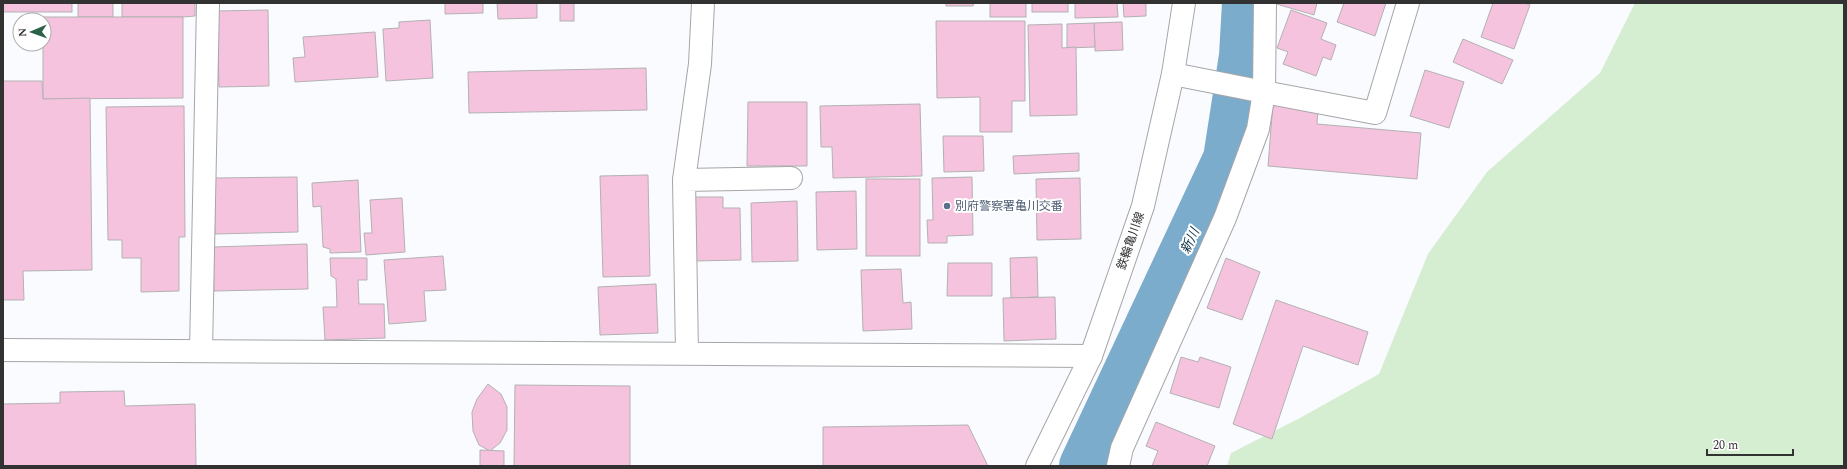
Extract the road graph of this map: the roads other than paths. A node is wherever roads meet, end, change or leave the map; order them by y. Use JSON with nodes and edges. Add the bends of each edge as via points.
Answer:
{"nodes":[{"id":1,"x":208,"y":3,"type":"edge"},
{"id":2,"x":703,"y":3,"type":"edge"},
{"id":3,"x":1184,"y":3,"type":"edge"},
{"id":4,"x":1265,"y":3,"type":"edge"},
{"id":5,"x":1408,"y":3,"type":"edge"},
{"id":6,"x":1174,"y":74,"type":"junction"},
{"id":7,"x":1264,"y":92,"type":"junction"},
{"id":8,"x":791,"y":178,"type":"dead end"},
{"id":9,"x":684,"y":180,"type":"junction"},
{"id":10,"x":3,"y":350,"type":"edge"},
{"id":11,"x":201,"y":351,"type":"junction"},
{"id":12,"x":687,"y":353,"type":"junction"},
{"id":13,"x":1091,"y":356,"type":"junction"},
{"id":14,"x":1037,"y":466,"type":"edge"},
{"id":15,"x":1118,"y":466,"type":"edge"}],
"edges":[{"from":1,"to":11,"type":"street"},
{"from":2,"to":9,"type":"street","via":[[700,64]]},
{"from":3,"to":6,"type":"street","name":"鉄輪亀川線"},
{"from":4,"to":7,"type":"street"},
{"from":5,"to":7,"type":"street","via":[[1375,113]]},
{"from":6,"to":7,"type":"street"},
{"from":6,"to":13,"type":"street","name":"鉄輪亀川線","via":[[1143,206]]},
{"from":7,"to":15,"type":"street","via":[[1258,129],[1225,218],[1128,434]]},
{"from":8,"to":9,"type":"street"},
{"from":9,"to":12,"type":"street"},
{"from":10,"to":11,"type":"street"},
{"from":11,"to":12,"type":"street"},
{"from":12,"to":13,"type":"street"},
{"from":13,"to":14,"type":"street","name":"鉄輪亀川線"}]}
